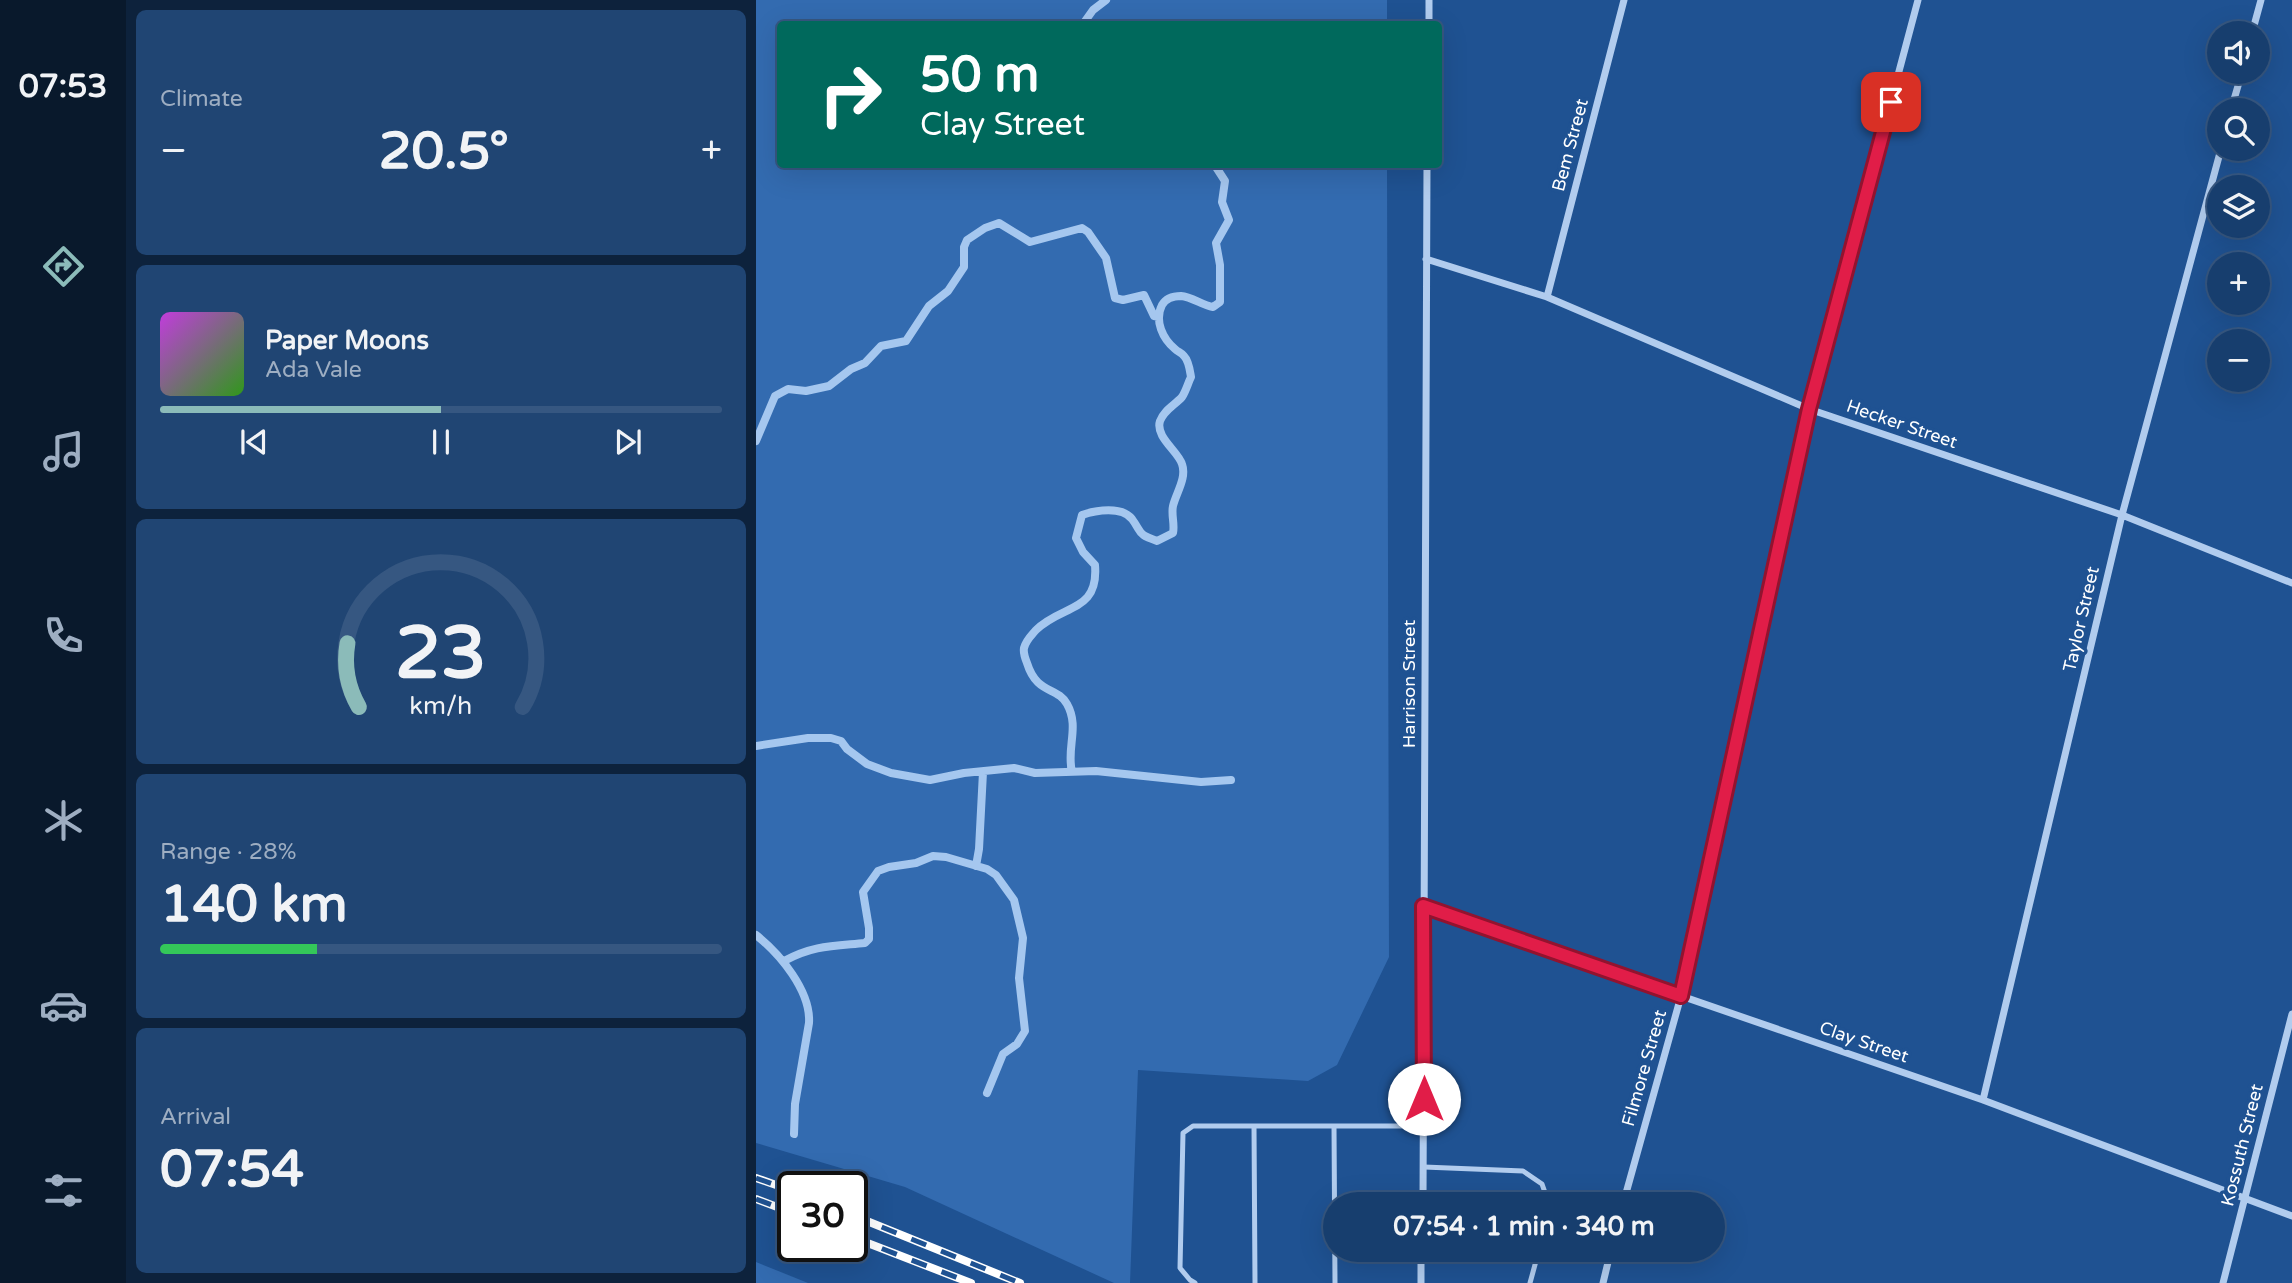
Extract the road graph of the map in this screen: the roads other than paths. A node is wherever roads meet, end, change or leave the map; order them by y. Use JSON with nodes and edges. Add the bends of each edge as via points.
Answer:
{"nodes":[{"id":1,"x":1429,"y":0,"type":"edge"},
{"id":2,"x":1624,"y":0,"type":"edge"},
{"id":3,"x":1918,"y":0,"type":"edge"},
{"id":4,"x":2261,"y":0,"type":"edge"},
{"id":5,"x":1429,"y":21,"type":"edge"},
{"id":6,"x":2255,"y":21,"type":"edge"},
{"id":7,"x":2218,"y":161,"type":"edge"},
{"id":8,"x":1427,"y":168,"type":"edge"},
{"id":9,"x":1426,"y":259,"type":"junction"},
{"id":10,"x":1547,"y":297,"type":"junction"},
{"id":11,"x":1809,"y":409,"type":"junction"},
{"id":12,"x":2122,"y":515,"type":"junction"},
{"id":13,"x":2292,"y":583,"type":"edge"},
{"id":14,"x":1423,"y":906,"type":"junction"},
{"id":15,"x":1681,"y":996,"type":"junction"},
{"id":16,"x":2292,"y":1014,"type":"edge"},
{"id":17,"x":1983,"y":1100,"type":"junction"},
{"id":18,"x":1254,"y":1126,"type":"junction"},
{"id":19,"x":1335,"y":1126,"type":"junction"},
{"id":20,"x":1424,"y":1126,"type":"junction"},
{"id":21,"x":1424,"y":1167,"type":"junction"},
{"id":22,"x":1423,"y":1192,"type":"edge"},
{"id":23,"x":1545,"y":1192,"type":"edge"},
{"id":24,"x":1626,"y":1192,"type":"edge"},
{"id":25,"x":2245,"y":1198,"type":"junction"},
{"id":26,"x":2292,"y":1216,"type":"edge"},
{"id":27,"x":1422,"y":1262,"type":"edge"},
{"id":28,"x":1536,"y":1262,"type":"edge"},
{"id":29,"x":1608,"y":1262,"type":"edge"},
{"id":30,"x":1195,"y":1283,"type":"edge"},
{"id":31,"x":1255,"y":1283,"type":"edge"},
{"id":32,"x":1335,"y":1283,"type":"edge"},
{"id":33,"x":1421,"y":1283,"type":"edge"},
{"id":34,"x":1530,"y":1283,"type":"edge"},
{"id":35,"x":1603,"y":1283,"type":"edge"},
{"id":36,"x":2223,"y":1283,"type":"edge"}],
"edges":[{"from":1,"to":5,"type":"street"},
{"from":2,"to":10,"type":"street","name":"Bem Street"},
{"from":3,"to":11,"type":"street","name":"Filmore Street"},
{"from":4,"to":6,"type":"street"},
{"from":7,"to":12,"type":"street","name":"Taylor Street"},
{"from":8,"to":9,"type":"street","name":"Harrison Street"},
{"from":9,"to":10,"type":"street","name":"Hecker Street"},
{"from":9,"to":14,"type":"street","name":"Harrison Street"},
{"from":10,"to":11,"type":"street","name":"Hecker Street"},
{"from":11,"to":12,"type":"street","name":"Hecker Street"},
{"from":11,"to":15,"type":"street","name":"Filmore Street"},
{"from":12,"to":13,"type":"street","name":"Hecker Street"},
{"from":12,"to":17,"type":"street","name":"Taylor Street"},
{"from":14,"to":15,"type":"street","name":"Clay Street"},
{"from":14,"to":20,"type":"street","name":"Harrison Street"},
{"from":15,"to":17,"type":"street","name":"Clay Street"},
{"from":15,"to":24,"type":"street","name":"Filmore Street"},
{"from":16,"to":25,"type":"street","name":"Kossuth Street"},
{"from":17,"to":25,"type":"street","name":"Clay Street"},
{"from":18,"to":19,"type":"lane"},
{"from":18,"to":30,"type":"lane","via":[[1193,1126],[1183,1133],[1180,1268]]},
{"from":18,"to":31,"type":"lane"},
{"from":19,"to":20,"type":"lane"},
{"from":19,"to":32,"type":"lane"},
{"from":20,"to":21,"type":"street","name":"Harrison Street"},
{"from":21,"to":22,"type":"street","name":"Harrison Street"},
{"from":21,"to":23,"type":"lane","via":[[1522,1171],[1542,1184]]},
{"from":25,"to":26,"type":"street","name":"Clay Street"},
{"from":25,"to":36,"type":"street","name":"Kossuth Street"},
{"from":27,"to":33,"type":"street"},
{"from":28,"to":34,"type":"lane"},
{"from":29,"to":35,"type":"street"}]}
